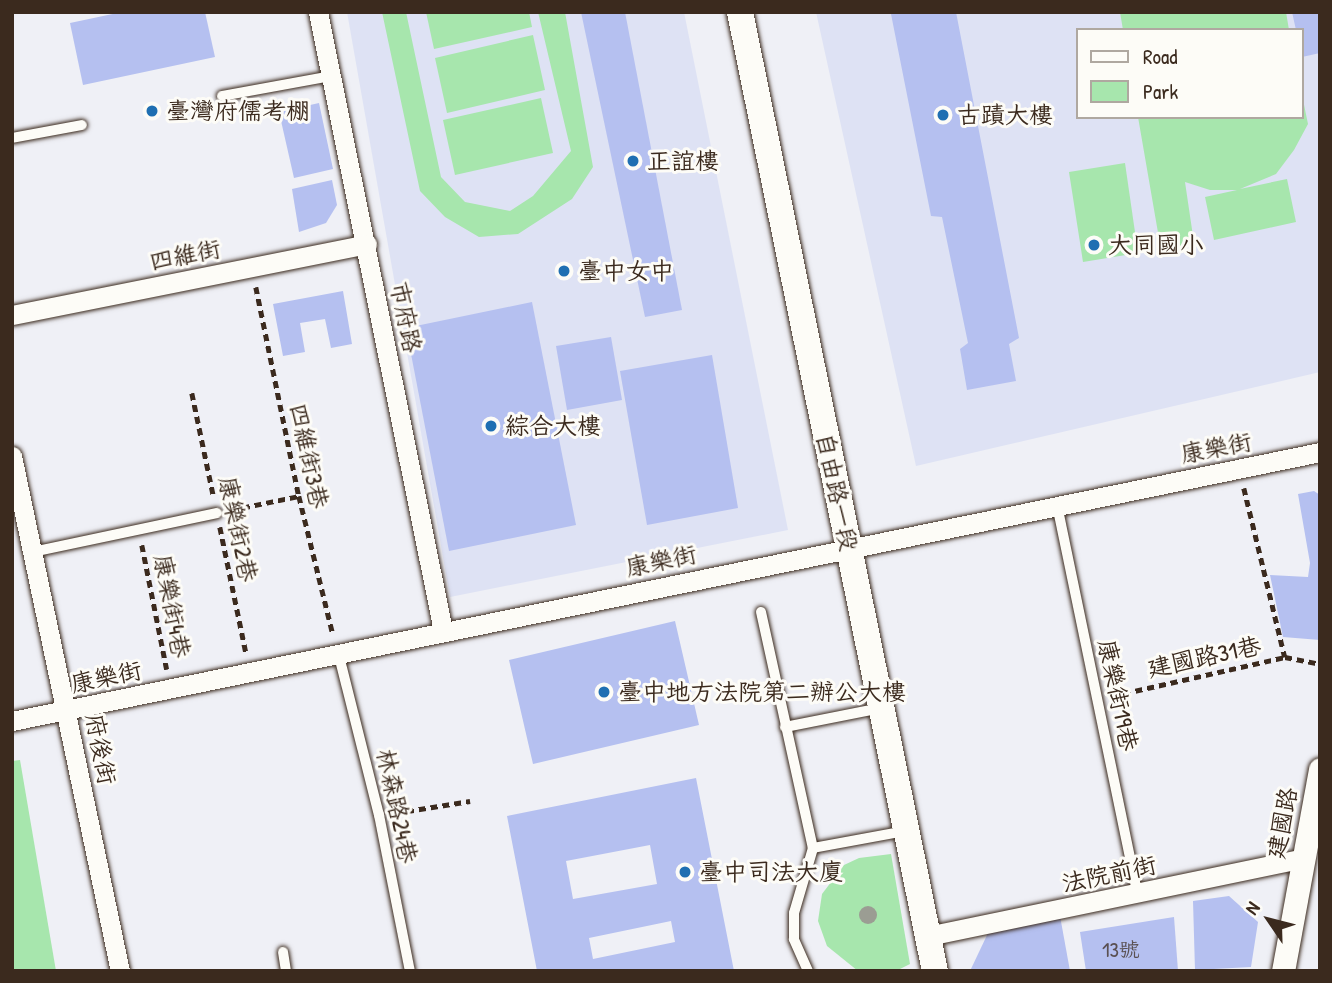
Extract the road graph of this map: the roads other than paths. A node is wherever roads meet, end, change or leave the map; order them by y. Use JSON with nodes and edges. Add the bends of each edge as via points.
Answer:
{"nodes":[{"id":1,"x":318,"y":12,"type":"edge"},
{"id":2,"x":740,"y":12,"type":"edge"},
{"id":3,"x":331,"y":76,"type":"junction"},
{"id":4,"x":222,"y":96,"type":"dead end"},
{"id":5,"x":82,"y":125,"type":"dead end"},
{"id":6,"x":12,"y":138,"type":"edge"},
{"id":7,"x":367,"y":244,"type":"junction"},
{"id":8,"x":12,"y":315,"type":"edge"},
{"id":9,"x":1320,"y":452,"type":"edge"},
{"id":10,"x":12,"y":456,"type":"edge"},
{"id":11,"x":1057,"y":505,"type":"junction"},
{"id":12,"x":18,"y":512,"type":"edge"},
{"id":13,"x":217,"y":513,"type":"road end"},
{"id":14,"x":849,"y":548,"type":"junction"},
{"id":15,"x":32,"y":552,"type":"junction"},
{"id":16,"x":761,"y":612,"type":"dead end"},
{"id":17,"x":443,"y":631,"type":"junction"},
{"id":18,"x":338,"y":652,"type":"junction"},
{"id":19,"x":881,"y":708,"type":"junction"},
{"id":20,"x":68,"y":710,"type":"junction"},
{"id":21,"x":12,"y":721,"type":"edge"},
{"id":22,"x":785,"y":727,"type":"junction"},
{"id":23,"x":1320,"y":769,"type":"edge"},
{"id":24,"x":906,"y":831,"type":"junction"},
{"id":25,"x":813,"y":848,"type":"junction"},
{"id":26,"x":1301,"y":859,"type":"junction"},
{"id":27,"x":1137,"y":893,"type":"junction"},
{"id":28,"x":928,"y":936,"type":"junction"},
{"id":29,"x":283,"y":952,"type":"dead end"},
{"id":30,"x":120,"y":971,"type":"edge"},
{"id":31,"x":286,"y":971,"type":"edge"},
{"id":32,"x":410,"y":971,"type":"edge"},
{"id":33,"x":808,"y":971,"type":"edge"},
{"id":34,"x":935,"y":971,"type":"edge"},
{"id":35,"x":1283,"y":971,"type":"edge"}],
"edges":[{"from":1,"to":3,"type":"street","name":"市府路"},
{"from":2,"to":14,"type":"main road","name":"自由路一段"},
{"from":3,"to":4,"type":"lane"},
{"from":3,"to":7,"type":"street","name":"市府路"},
{"from":5,"to":6,"type":"lane"},
{"from":7,"to":8,"type":"street","name":"四維街"},
{"from":7,"to":17,"type":"street","name":"市府路"},
{"from":9,"to":11,"type":"street","name":"康樂街"},
{"from":10,"to":12,"type":"street","name":"府後街"},
{"from":11,"to":14,"type":"street","name":"康樂街"},
{"from":11,"to":27,"type":"lane","name":"康樂街19巷"},
{"from":12,"to":15,"type":"street","name":"府後街"},
{"from":13,"to":15,"type":"lane"},
{"from":14,"to":17,"type":"street","name":"康樂街"},
{"from":14,"to":19,"type":"main road","name":"自由路一段"},
{"from":15,"to":20,"type":"street","name":"府後街"},
{"from":16,"to":22,"type":"lane"},
{"from":17,"to":18,"type":"street","name":"康樂街"},
{"from":18,"to":20,"type":"street","name":"康樂街"},
{"from":18,"to":32,"type":"lane","name":"林森路24巷","via":[[379,815]]},
{"from":19,"to":22,"type":"lane"},
{"from":19,"to":24,"type":"main road","name":"自由路一段"},
{"from":20,"to":21,"type":"street","name":"康樂街"},
{"from":20,"to":30,"type":"street","name":"府後街"},
{"from":22,"to":25,"type":"lane"},
{"from":23,"to":26,"type":"street","name":"建國路"},
{"from":24,"to":25,"type":"lane"},
{"from":24,"to":28,"type":"main road","name":"自由路一段"},
{"from":25,"to":33,"type":"lane","via":[[794,913],[794,939]]},
{"from":26,"to":27,"type":"street","name":"法院前街"},
{"from":26,"to":35,"type":"street","name":"建國路"},
{"from":27,"to":28,"type":"street","name":"法院前街"},
{"from":28,"to":34,"type":"main road","name":"自由路一段"},
{"from":29,"to":31,"type":"lane"}]}
